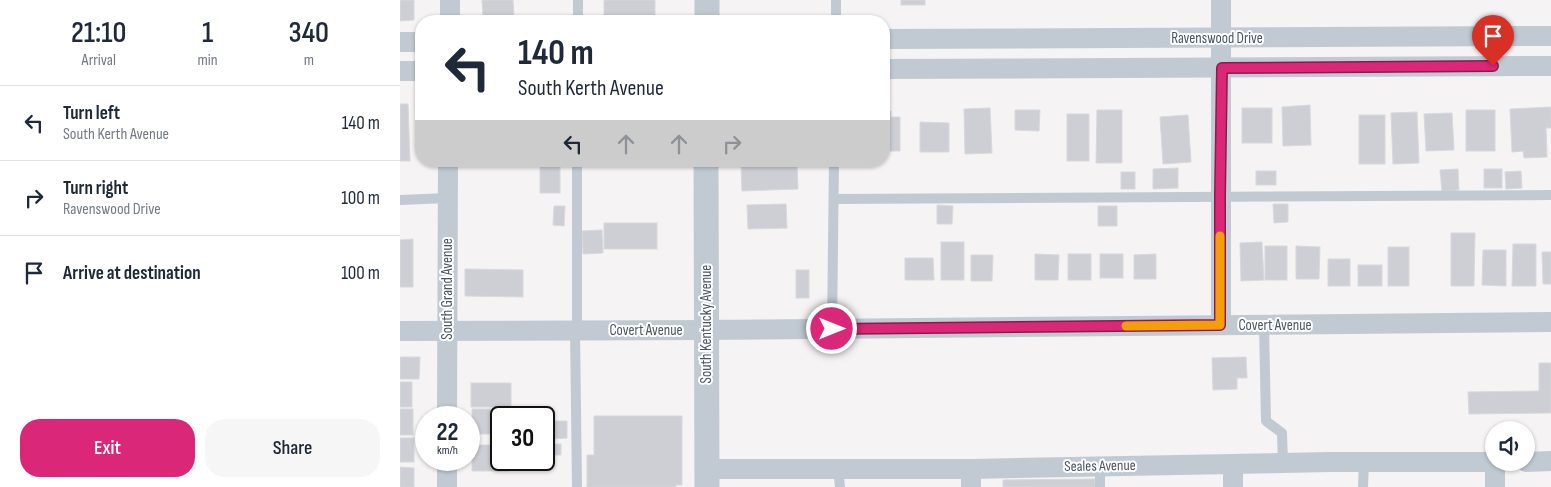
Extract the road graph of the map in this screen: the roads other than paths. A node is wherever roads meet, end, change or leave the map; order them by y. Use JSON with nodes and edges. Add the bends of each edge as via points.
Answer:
{"nodes":[{"id":1,"x":450,"y":0,"type":"edge"},
{"id":2,"x":578,"y":0,"type":"edge"},
{"id":3,"x":707,"y":0,"type":"edge"},
{"id":4,"x":836,"y":0,"type":"edge"},
{"id":5,"x":1221,"y":0,"type":"edge"},
{"id":6,"x":450,"y":15,"type":"edge"},
{"id":7,"x":578,"y":15,"type":"edge"},
{"id":8,"x":707,"y":15,"type":"edge"},
{"id":9,"x":836,"y":15,"type":"edge"},
{"id":10,"x":1551,"y":36,"type":"edge"},
{"id":11,"x":1221,"y":38,"type":"junction"},
{"id":12,"x":890,"y":39,"type":"edge"},
{"id":13,"x":400,"y":42,"type":"edge"},
{"id":14,"x":415,"y":42,"type":"edge"},
{"id":15,"x":1551,"y":66,"type":"edge"},
{"id":16,"x":1222,"y":68,"type":"junction"},
{"id":17,"x":890,"y":69,"type":"edge"},
{"id":18,"x":400,"y":71,"type":"edge"},
{"id":19,"x":415,"y":71,"type":"edge"},
{"id":20,"x":448,"y":167,"type":"edge"},
{"id":21,"x":577,"y":167,"type":"edge"},
{"id":22,"x":706,"y":167,"type":"edge"},
{"id":23,"x":834,"y":167,"type":"edge"},
{"id":24,"x":1551,"y":195,"type":"edge"},
{"id":25,"x":1220,"y":196,"type":"junction"},
{"id":26,"x":448,"y":198,"type":"junction"},
{"id":27,"x":834,"y":199,"type":"junction"},
{"id":28,"x":400,"y":200,"type":"edge"},
{"id":29,"x":1551,"y":322,"type":"edge"},
{"id":30,"x":1220,"y":325,"type":"junction"},
{"id":31,"x":1264,"y":325,"type":"junction"},
{"id":32,"x":832,"y":329,"type":"junction"},
{"id":33,"x":576,"y":330,"type":"junction"},
{"id":34,"x":706,"y":330,"type":"junction"},
{"id":35,"x":400,"y":331,"type":"edge"},
{"id":36,"x":447,"y":331,"type":"junction"},
{"id":37,"x":447,"y":406,"type":"edge"},
{"id":38,"x":1551,"y":461,"type":"edge"},
{"id":39,"x":1364,"y":462,"type":"junction"},
{"id":40,"x":1485,"y":462,"type":"edge"},
{"id":41,"x":1535,"y":462,"type":"edge"},
{"id":42,"x":1283,"y":464,"type":"junction"},
{"id":43,"x":1233,"y":465,"type":"junction"},
{"id":44,"x":1100,"y":466,"type":"junction"},
{"id":45,"x":447,"y":471,"type":"edge"},
{"id":46,"x":1495,"y":471,"type":"edge"},
{"id":47,"x":707,"y":478,"type":"edge"},
{"id":48,"x":839,"y":478,"type":"edge"},
{"id":49,"x":971,"y":478,"type":"edge"},
{"id":50,"x":447,"y":487,"type":"edge"},
{"id":51,"x":577,"y":487,"type":"edge"},
{"id":52,"x":1100,"y":487,"type":"edge"},
{"id":53,"x":1233,"y":487,"type":"edge"},
{"id":54,"x":1363,"y":487,"type":"edge"},
{"id":55,"x":1495,"y":487,"type":"edge"}],
"edges":[{"from":1,"to":6,"type":"street"},
{"from":2,"to":7,"type":"lane"},
{"from":3,"to":8,"type":"street"},
{"from":4,"to":9,"type":"lane"},
{"from":5,"to":11,"type":"street"},
{"from":10,"to":11,"type":"street","name":"Ravenswood Drive"},
{"from":11,"to":12,"type":"street","name":"Ravenswood Drive"},
{"from":11,"to":16,"type":"street"},
{"from":13,"to":14,"type":"street"},
{"from":15,"to":16,"type":"street","name":"Ravenswood Drive"},
{"from":16,"to":17,"type":"street","name":"Ravenswood Drive"},
{"from":16,"to":25,"type":"street"},
{"from":18,"to":19,"type":"street"},
{"from":20,"to":26,"type":"street","name":"South Grand Avenue"},
{"from":21,"to":33,"type":"lane"},
{"from":22,"to":34,"type":"street","name":"South Kentucky Avenue"},
{"from":23,"to":27,"type":"lane"},
{"from":24,"to":25,"type":"lane"},
{"from":25,"to":27,"type":"lane"},
{"from":25,"to":30,"type":"street"},
{"from":26,"to":28,"type":"lane"},
{"from":26,"to":36,"type":"street","name":"South Grand Avenue"},
{"from":27,"to":32,"type":"lane"},
{"from":29,"to":31,"type":"street","name":"Covert Avenue"},
{"from":30,"to":31,"type":"street","name":"Covert Avenue"},
{"from":30,"to":32,"type":"street","name":"Covert Avenue"},
{"from":31,"to":42,"type":"lane","via":[[1266,421],[1282,433]]},
{"from":32,"to":34,"type":"street","name":"Covert Avenue"},
{"from":33,"to":34,"type":"street","name":"Covert Avenue"},
{"from":33,"to":36,"type":"street","name":"Covert Avenue"},
{"from":33,"to":51,"type":"lane"},
{"from":34,"to":47,"type":"street","name":"South Kentucky Avenue"},
{"from":35,"to":36,"type":"street","name":"Covert Avenue"},
{"from":36,"to":37,"type":"street","name":"South Grand Avenue"},
{"from":38,"to":41,"type":"street"},
{"from":39,"to":40,"type":"street","name":"Seales Avenue"},
{"from":39,"to":42,"type":"street","name":"Seales Avenue"},
{"from":39,"to":54,"type":"lane"},
{"from":42,"to":43,"type":"street","name":"Seales Avenue"},
{"from":43,"to":44,"type":"street","name":"Seales Avenue"},
{"from":43,"to":53,"type":"street"},
{"from":44,"to":49,"type":"street","name":"Seales Avenue"},
{"from":44,"to":52,"type":"lane"},
{"from":45,"to":50,"type":"street"},
{"from":46,"to":55,"type":"street"},
{"from":47,"to":48,"type":"street","name":"Seales Avenue"},
{"from":48,"to":49,"type":"street","name":"Seales Avenue"}]}
